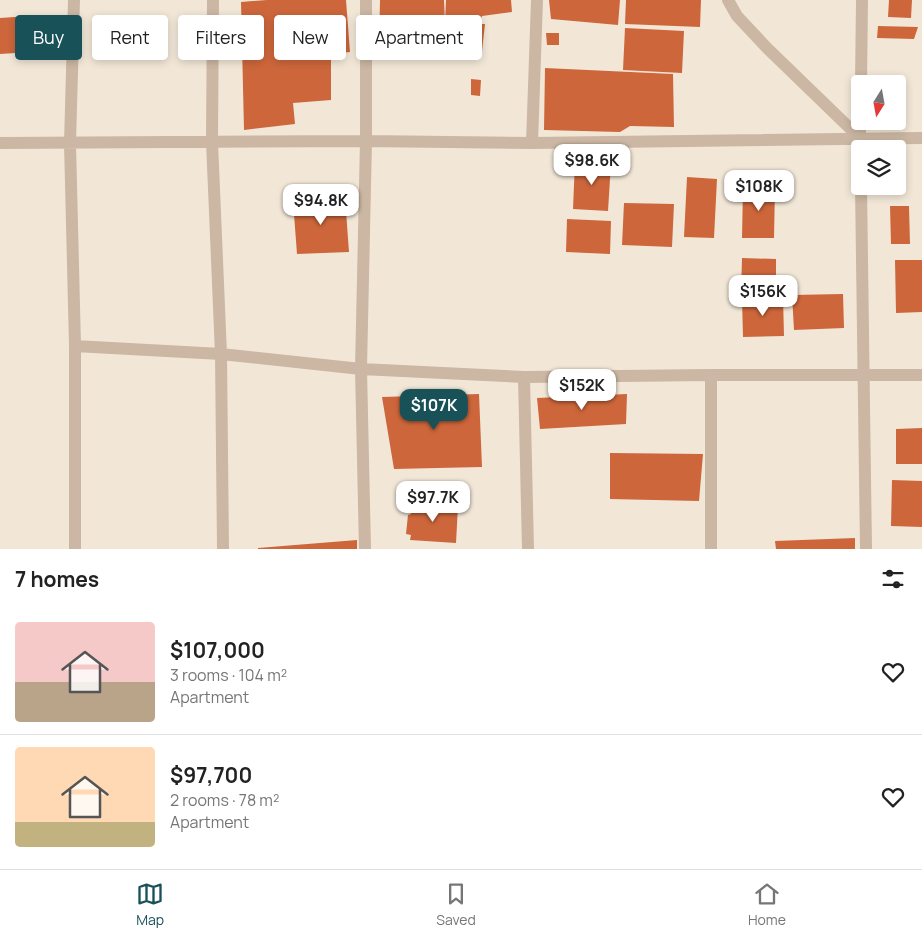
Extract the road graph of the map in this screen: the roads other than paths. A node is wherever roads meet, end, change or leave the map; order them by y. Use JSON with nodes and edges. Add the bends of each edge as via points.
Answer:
{"nodes":[{"id":1,"x":74,"y":0,"type":"edge"},
{"id":2,"x":214,"y":0,"type":"edge"},
{"id":3,"x":366,"y":0,"type":"edge"},
{"id":4,"x":537,"y":0,"type":"edge"},
{"id":5,"x":728,"y":0,"type":"edge"},
{"id":6,"x":862,"y":0,"type":"edge"},
{"id":7,"x":861,"y":75,"type":"edge"},
{"id":8,"x":922,"y":138,"type":"edge"},
{"id":9,"x":856,"y":140,"type":"edge"},
{"id":10,"x":901,"y":140,"type":"edge"},
{"id":11,"x":366,"y":141,"type":"junction"},
{"id":12,"x":212,"y":142,"type":"junction"},
{"id":13,"x":0,"y":143,"type":"edge"},
{"id":14,"x":70,"y":143,"type":"junction"},
{"id":15,"x":532,"y":143,"type":"junction"},
{"id":16,"x":851,"y":144,"type":"edge"},
{"id":17,"x":861,"y":195,"type":"edge"},
{"id":18,"x":75,"y":346,"type":"junction"},
{"id":19,"x":221,"y":354,"type":"junction"},
{"id":20,"x":361,"y":369,"type":"junction"},
{"id":21,"x":863,"y":374,"type":"junction"},
{"id":22,"x":711,"y":375,"type":"junction"},
{"id":23,"x":922,"y":375,"type":"edge"},
{"id":24,"x":524,"y":377,"type":"junction"},
{"id":25,"x":75,"y":549,"type":"edge"},
{"id":26,"x":223,"y":549,"type":"edge"},
{"id":27,"x":365,"y":549,"type":"edge"},
{"id":28,"x":528,"y":549,"type":"edge"},
{"id":29,"x":711,"y":549,"type":"edge"},
{"id":30,"x":866,"y":549,"type":"edge"}],
"edges":[{"from":1,"to":14,"type":"street"},
{"from":2,"to":12,"type":"street"},
{"from":3,"to":11,"type":"street"},
{"from":4,"to":15,"type":"street"},
{"from":5,"to":9,"type":"street","via":[[737,16]]},
{"from":6,"to":7,"type":"street"},
{"from":8,"to":10,"type":"street"},
{"from":11,"to":12,"type":"street"},
{"from":11,"to":15,"type":"street"},
{"from":11,"to":20,"type":"street"},
{"from":12,"to":14,"type":"street"},
{"from":12,"to":19,"type":"street"},
{"from":13,"to":14,"type":"street"},
{"from":14,"to":18,"type":"street"},
{"from":15,"to":16,"type":"street"},
{"from":17,"to":21,"type":"street"},
{"from":18,"to":19,"type":"street"},
{"from":18,"to":25,"type":"street"},
{"from":19,"to":20,"type":"street"},
{"from":19,"to":26,"type":"street"},
{"from":20,"to":24,"type":"street"},
{"from":20,"to":27,"type":"street"},
{"from":21,"to":22,"type":"street"},
{"from":21,"to":23,"type":"street"},
{"from":21,"to":30,"type":"street"},
{"from":22,"to":24,"type":"street"},
{"from":22,"to":29,"type":"street"},
{"from":24,"to":28,"type":"street"}]}
